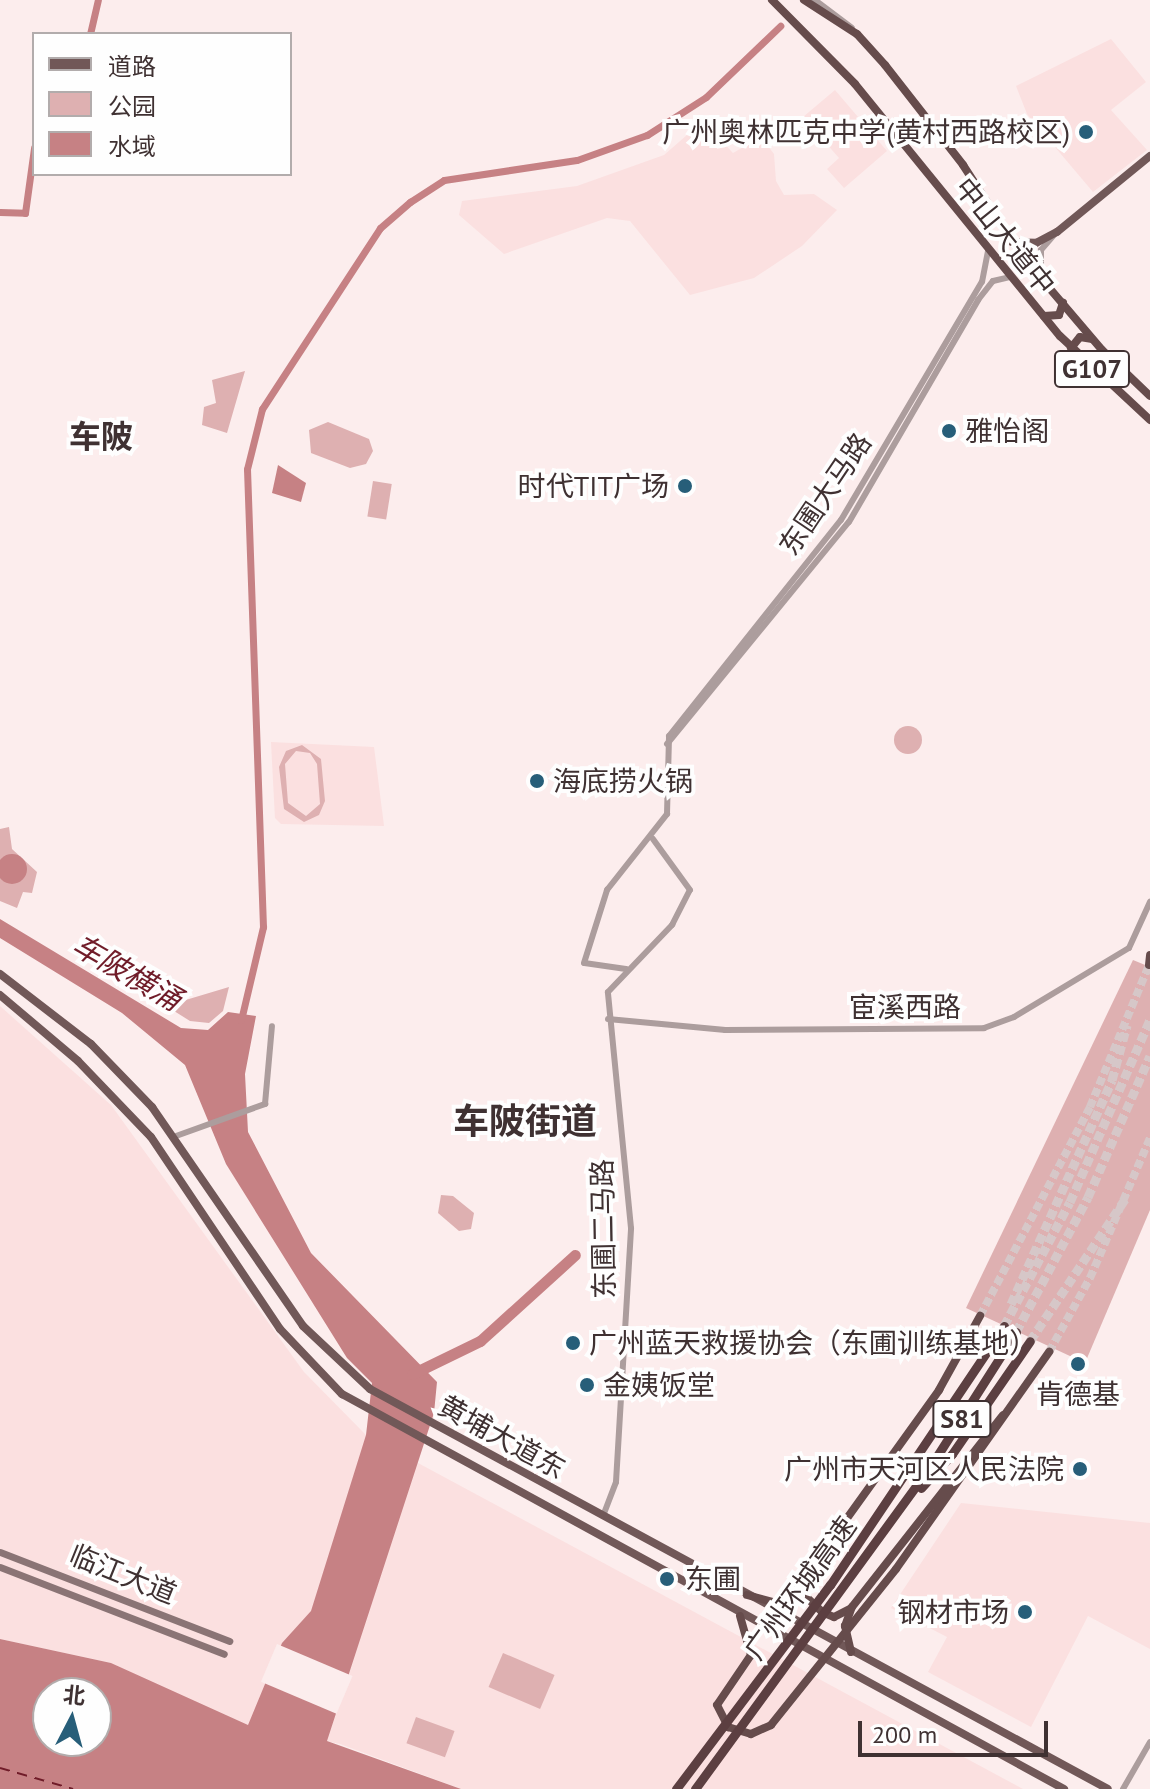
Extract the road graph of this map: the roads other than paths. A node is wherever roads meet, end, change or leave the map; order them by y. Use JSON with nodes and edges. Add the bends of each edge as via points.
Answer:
{"nodes":[{"id":1,"x":772,"y":0,"type":"edge"},
{"id":2,"x":804,"y":0,"type":"edge"},
{"id":3,"x":815,"y":0,"type":"edge"},
{"id":4,"x":857,"y":34,"type":"junction"},
{"id":5,"x":1150,"y":156,"type":"edge"},
{"id":6,"x":1057,"y":232,"type":"junction"},
{"id":7,"x":1012,"y":242,"type":"junction"},
{"id":8,"x":988,"y":250,"type":"junction"},
{"id":9,"x":1010,"y":277,"type":"junction"},
{"id":10,"x":1041,"y":278,"type":"junction"},
{"id":11,"x":1063,"y":303,"type":"junction"},
{"id":12,"x":1040,"y":313,"type":"junction"},
{"id":13,"x":1092,"y":339,"type":"junction"},
{"id":14,"x":1071,"y":348,"type":"junction"},
{"id":15,"x":938,"y":360,"type":"junction"},
{"id":16,"x":1150,"y":396,"type":"edge"},
{"id":17,"x":1150,"y":420,"type":"edge"},
{"id":18,"x":653,"y":839,"type":"junction"},
{"id":19,"x":1150,"y":902,"type":"edge"},
{"id":20,"x":1150,"y":955,"type":"edge"},
{"id":21,"x":1150,"y":964,"type":"edge"},
{"id":22,"x":626,"y":969,"type":"junction"},
{"id":23,"x":1,"y":975,"type":"edge"},
{"id":24,"x":0,"y":995,"type":"edge"},
{"id":25,"x":608,"y":1019,"type":"junction"},
{"id":26,"x":272,"y":1026,"type":"dead end"},
{"id":27,"x":98,"y":1050,"type":"junction"},
{"id":28,"x":84,"y":1066,"type":"junction"},
{"id":29,"x":162,"y":1119,"type":"junction"},
{"id":30,"x":147,"y":1133,"type":"junction"},
{"id":31,"x":176,"y":1136,"type":"junction"},
{"id":32,"x":980,"y":1316,"type":"tunnel mouth"},
{"id":33,"x":1004,"y":1326,"type":"tunnel mouth"},
{"id":34,"x":1016,"y":1332,"type":"tunnel mouth"},
{"id":35,"x":1030,"y":1341,"type":"tunnel mouth"},
{"id":36,"x":1049,"y":1352,"type":"tunnel mouth"},
{"id":37,"x":1031,"y":1381,"type":"junction"},
{"id":38,"x":904,"y":1504,"type":"junction"},
{"id":39,"x":603,"y":1516,"type":"junction"},
{"id":40,"x":0,"y":1552,"type":"edge"},
{"id":41,"x":0,"y":1567,"type":"edge"},
{"id":42,"x":802,"y":1581,"type":"junction"},
{"id":43,"x":747,"y":1595,"type":"junction"},
{"id":44,"x":852,"y":1607,"type":"junction"},
{"id":45,"x":740,"y":1616,"type":"junction"},
{"id":46,"x":173,"y":1617,"type":"junction"},
{"id":47,"x":168,"y":1630,"type":"junction"},
{"id":48,"x":229,"y":1641,"type":"dead end"},
{"id":49,"x":851,"y":1652,"type":"junction"},
{"id":50,"x":224,"y":1654,"type":"dead end"},
{"id":51,"x":1150,"y":1742,"type":"edge"},
{"id":52,"x":1033,"y":1749,"type":"junction"},
{"id":53,"x":1023,"y":1767,"type":"junction"},
{"id":54,"x":676,"y":1789,"type":"edge"},
{"id":55,"x":695,"y":1789,"type":"edge"},
{"id":56,"x":1064,"y":1789,"type":"edge"},
{"id":57,"x":1108,"y":1789,"type":"edge"},
{"id":58,"x":1123,"y":1789,"type":"edge"}],
"edges":[{"from":1,"to":8,"type":"highway","name":"中山大道中","number":"G107","via":[[865,96]]},
{"from":2,"to":4,"type":"highway","name":"中山大道中"},
{"from":3,"to":4,"type":"street"},
{"from":4,"to":7,"type":"highway","name":"中山大道中","via":[[963,165]]},
{"from":5,"to":6,"type":"main road"},
{"from":6,"to":7,"type":"main road","via":[[1036,243]]},
{"from":6,"to":10,"type":"street","via":[[1041,250]]},
{"from":7,"to":10,"type":"highway","name":"中山大道中","number":"G107"},
{"from":8,"to":9,"type":"highway","name":"中山大道中","number":"G107"},
{"from":8,"to":15,"type":"street","name":"东圃大马路","via":[[985,277]]},
{"from":9,"to":12,"type":"highway","name":"中山大道中","number":"G107"},
{"from":9,"to":15,"type":"street","name":"东圃大马路","via":[[984,291]]},
{"from":10,"to":11,"type":"highway","name":"中山大道中","number":"G107"},
{"from":11,"to":12,"type":"highway","via":[[1056,317]]},
{"from":11,"to":13,"type":"highway","name":"中山大道中","number":"G107"},
{"from":12,"to":14,"type":"highway","name":"中山大道中","number":"G107"},
{"from":13,"to":14,"type":"highway","via":[[1080,337]]},
{"from":13,"to":16,"type":"highway","name":"中山大道中","number":"G107"},
{"from":14,"to":17,"type":"highway","name":"中山大道中","number":"G107"},
{"from":15,"to":18,"type":"street","name":"东圃大马路","via":[[849,522],[667,744],[670,806]]},
{"from":18,"to":22,"type":"street","name":"东圃二马路","via":[[687,881],[689,896],[666,932]]},
{"from":18,"to":22,"type":"street","name":"东圃大马路","via":[[607,890],[584,963]]},
{"from":19,"to":25,"type":"street","name":"宦溪西路","via":[[1129,948],[1006,1022],[984,1028],[714,1029]]},
{"from":20,"to":21,"type":"highway"},
{"from":22,"to":25,"type":"street","name":"东圃二马路","via":[[610,986]]},
{"from":23,"to":27,"type":"main road","name":"黄埔大道东"},
{"from":24,"to":28,"type":"main road","name":"黄埔大道东"},
{"from":25,"to":39,"type":"street","name":"东圃二马路","via":[[631,1228],[616,1482]]},
{"from":26,"to":31,"type":"street","via":[[265,1104]]},
{"from":27,"to":28,"type":"main road","via":[[97,1065]]},
{"from":27,"to":29,"type":"main road","name":"黄埔大道东"},
{"from":28,"to":30,"type":"main road","name":"黄埔大道东"},
{"from":29,"to":30,"type":"main road","via":[[149,1119]]},
{"from":29,"to":31,"type":"main road","name":"黄埔大道东"},
{"from":30,"to":45,"type":"main road","name":"黄埔大道东","via":[[292,1345],[364,1410]]},
{"from":31,"to":39,"type":"main road","name":"黄埔大道东","via":[[303,1326],[370,1389]]},
{"from":32,"to":42,"type":"highway","via":[[939,1390]]},
{"from":33,"to":54,"type":"highway","name":"广州环城高速","number":"S81","via":[[893,1496]]},
{"from":34,"to":38,"type":"highway","name":"广州环城高速","number":"S81"},
{"from":35,"to":38,"type":"highway","via":[[952,1454]]},
{"from":36,"to":37,"type":"highway"},
{"from":37,"to":44,"type":"highway"},
{"from":37,"to":45,"type":"highway","via":[[937,1516],[771,1725],[742,1734],[721,1720],[717,1705],[751,1655]]},
{"from":38,"to":55,"type":"highway","name":"广州环城高速","number":"S81"},
{"from":39,"to":43,"type":"main road","name":"黄埔大道东"},
{"from":40,"to":46,"type":"main road","name":"临江大道"},
{"from":41,"to":47,"type":"main road","name":"临江大道"},
{"from":42,"to":43,"type":"highway","via":[[782,1602]]},
{"from":42,"to":44,"type":"highway","via":[[804,1595],[822,1612],[840,1616]]},
{"from":43,"to":49,"type":"main road","name":"黄埔大道东"},
{"from":44,"to":49,"type":"highway","via":[[845,1626]]},
{"from":45,"to":53,"type":"main road","name":"黄埔大道东"},
{"from":46,"to":47,"type":"main road"},
{"from":46,"to":48,"type":"main road","name":"临江大道"},
{"from":47,"to":50,"type":"main road","name":"临江大道"},
{"from":49,"to":52,"type":"main road","name":"黄埔大道东"},
{"from":51,"to":58,"type":"street"},
{"from":52,"to":53,"type":"main road"},
{"from":52,"to":57,"type":"main road","name":"黄埔大道东"},
{"from":53,"to":56,"type":"main road","name":"黄埔大道东"}]}
